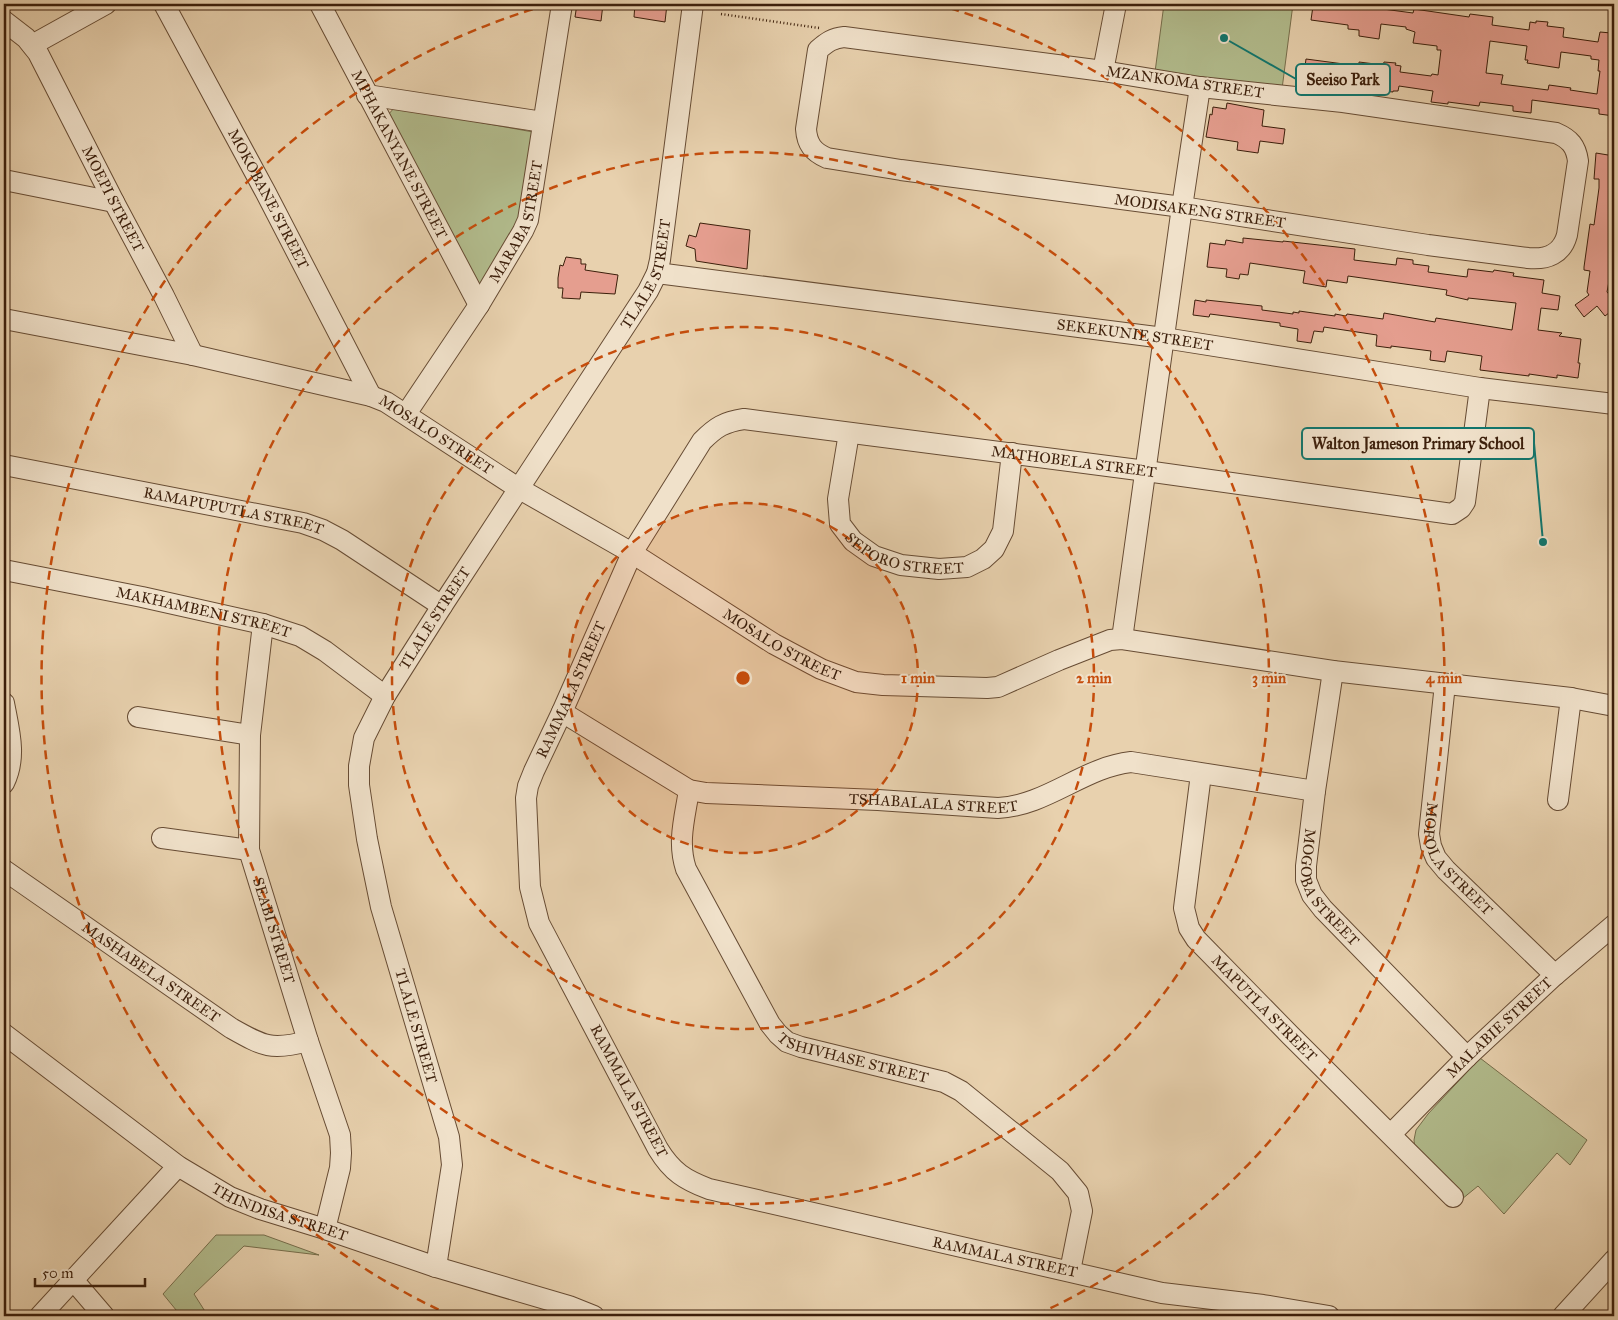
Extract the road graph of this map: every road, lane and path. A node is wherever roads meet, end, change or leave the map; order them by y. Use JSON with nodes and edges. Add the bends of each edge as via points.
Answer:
{"nodes":[{"id":1,"x":106,"y":4,"type":"edge"},
{"id":2,"x":164,"y":4,"type":"edge"},
{"id":3,"x":320,"y":4,"type":"edge"},
{"id":4,"x":562,"y":4,"type":"edge"},
{"id":5,"x":693,"y":4,"type":"edge"},
{"id":6,"x":1116,"y":4,"type":"edge"},
{"id":7,"x":721,"y":14,"type":"dead end"},
{"id":8,"x":4,"y":21,"type":"edge"},
{"id":9,"x":837,"y":38,"type":"junction"},
{"id":10,"x":32,"y":45,"type":"junction"},
{"id":11,"x":1103,"y":71,"type":"junction"},
{"id":12,"x":1200,"y":87,"type":"junction"},
{"id":13,"x":367,"y":95,"type":"junction"},
{"id":14,"x":543,"y":122,"type":"junction"},
{"id":15,"x":1556,"y":133,"type":"joint"},
{"id":16,"x":4,"y":180,"type":"edge"},
{"id":17,"x":114,"y":202,"type":"junction"},
{"id":18,"x":1182,"y":207,"type":"junction"},
{"id":19,"x":657,"y":273,"type":"junction"},
{"id":20,"x":479,"y":305,"type":"junction"},
{"id":21,"x":4,"y":319,"type":"edge"},
{"id":22,"x":1164,"y":338,"type":"junction"},
{"id":23,"x":193,"y":355,"type":"junction"},
{"id":24,"x":1480,"y":388,"type":"junction"},
{"id":25,"x":370,"y":396,"type":"junction"},
{"id":26,"x":1614,"y":404,"type":"edge"},
{"id":27,"x":406,"y":414,"type":"junction"},
{"id":28,"x":849,"y":433,"type":"junction"},
{"id":29,"x":1012,"y":453,"type":"junction"},
{"id":30,"x":4,"y":465,"type":"edge"},
{"id":31,"x":1146,"y":470,"type":"junction"},
{"id":32,"x":518,"y":488,"type":"junction"},
{"id":33,"x":632,"y":553,"type":"junction"},
{"id":34,"x":4,"y":570,"type":"edge"},
{"id":35,"x":442,"y":606,"type":"junction"},
{"id":36,"x":262,"y":624,"type":"junction"},
{"id":37,"x":1122,"y":639,"type":"junction"},
{"id":38,"x":1333,"y":671,"type":"junction"},
{"id":39,"x":1445,"y":684,"type":"junction"},
{"id":40,"x":385,"y":696,"type":"junction"},
{"id":41,"x":1571,"y":698,"type":"junction"},
{"id":42,"x":4,"y":703,"type":"edge"},
{"id":43,"x":1614,"y":706,"type":"edge"},
{"id":44,"x":562,"y":712,"type":"junction"},
{"id":45,"x":138,"y":717,"type":"dead end"},
{"id":46,"x":250,"y":735,"type":"junction"},
{"id":47,"x":1201,"y":774,"type":"junction"},
{"id":48,"x":4,"y":783,"type":"edge"},
{"id":49,"x":689,"y":790,"type":"junction"},
{"id":50,"x":1315,"y":791,"type":"junction"},
{"id":51,"x":1558,"y":800,"type":"dead end"},
{"id":52,"x":162,"y":838,"type":"dead end"},
{"id":53,"x":249,"y":850,"type":"junction"},
{"id":54,"x":4,"y":870,"type":"edge"},
{"id":55,"x":1614,"y":924,"type":"edge"},
{"id":56,"x":1555,"y":975,"type":"junction"},
{"id":57,"x":4,"y":1034,"type":"edge"},
{"id":58,"x":308,"y":1041,"type":"junction"},
{"id":59,"x":1468,"y":1058,"type":"junction"},
{"id":60,"x":1391,"y":1134,"type":"junction"},
{"id":61,"x":178,"y":1166,"type":"junction"},
{"id":62,"x":1453,"y":1197,"type":"dead end"},
{"id":63,"x":325,"y":1229,"type":"junction"},
{"id":64,"x":1614,"y":1260,"type":"edge"},
{"id":65,"x":436,"y":1267,"type":"junction"},
{"id":66,"x":1070,"y":1271,"type":"junction"},
{"id":67,"x":74,"y":1281,"type":"junction"},
{"id":68,"x":569,"y":1311,"type":"edge"},
{"id":69,"x":1262,"y":1311,"type":"edge"},
{"id":70,"x":40,"y":1316,"type":"edge"},
{"id":71,"x":104,"y":1316,"type":"edge"},
{"id":72,"x":594,"y":1316,"type":"edge"},
{"id":73,"x":1329,"y":1316,"type":"edge"},
{"id":74,"x":1563,"y":1316,"type":"edge"}],
"edges":[{"from":1,"to":10,"type":"street"},
{"from":2,"to":25,"type":"street","name":"MOKOBANE STREET"},
{"from":3,"to":13,"type":"street","name":"MPHAKANYANE STREET"},
{"from":4,"to":14,"type":"street","name":"MARABA STREET"},
{"from":5,"to":19,"type":"street","name":"TLALE STREET"},
{"from":6,"to":11,"type":"street"},
{"from":7,"to":9,"type":"path","via":[[826,29]]},
{"from":8,"to":10,"type":"street","name":"MOEPI STREET"},
{"from":9,"to":11,"type":"street","name":"MZANKOMA STREET"},
{"from":9,"to":18,"type":"street","name":"MODISAKENG STREET","via":[[818,50],[806,129],[810,147],[819,155],[901,170]]},
{"from":10,"to":17,"type":"street","name":"MOEPI STREET"},
{"from":11,"to":12,"type":"street","name":"MZANKOMA STREET"},
{"from":12,"to":15,"type":"street","name":"MZANKOMA STREET","via":[[1343,102]]},
{"from":12,"to":18,"type":"street"},
{"from":13,"to":14,"type":"street"},
{"from":13,"to":20,"type":"street","name":"MPHAKANYANE STREET"},
{"from":14,"to":20,"type":"street","name":"MARABA STREET","via":[[528,220]]},
{"from":15,"to":18,"type":"street","name":"MODISAKENG STREET","via":[[1572,143],[1578,162],[1564,244],[1549,257],[1539,259]]},
{"from":16,"to":17,"type":"street"},
{"from":17,"to":23,"type":"street","name":"MOEPI STREET"},
{"from":18,"to":22,"type":"street"},
{"from":19,"to":22,"type":"street","name":"SEKEKUNIE STREET"},
{"from":19,"to":32,"type":"street","name":"TLALE STREET"},
{"from":20,"to":27,"type":"street","name":"MARABA STREET"},
{"from":21,"to":23,"type":"street","name":"MOSALO STREET"},
{"from":22,"to":24,"type":"street","name":"SEKEKUNIE STREET"},
{"from":22,"to":31,"type":"street"},
{"from":23,"to":25,"type":"street","name":"MOSALO STREET"},
{"from":24,"to":26,"type":"street","name":"SEKEKUNIE STREET"},
{"from":24,"to":31,"type":"street","name":"MATHOBELA STREET","via":[[1465,502],[1452,514]]},
{"from":25,"to":27,"type":"street","name":"MOSALO STREET"},
{"from":27,"to":32,"type":"street","name":"MOSALO STREET"},
{"from":28,"to":29,"type":"street","name":"MATHOBELA STREET"},
{"from":28,"to":29,"type":"street","name":"SEPORO STREET","via":[[838,499],[840,524],[853,540],[874,556],[902,565],[940,569],[967,567],[994,549],[1003,531]]},
{"from":28,"to":33,"type":"street","name":"MATHOBELA STREET","via":[[744,419],[714,429],[702,441]]},
{"from":29,"to":31,"type":"street","name":"MATHOBELA STREET"},
{"from":30,"to":35,"type":"street","name":"RAMAPUPUTLA STREET","via":[[302,523],[342,540]]},
{"from":31,"to":37,"type":"street"},
{"from":32,"to":33,"type":"street","name":"MOSALO STREET"},
{"from":32,"to":35,"type":"street","name":"TLALE STREET"},
{"from":33,"to":37,"type":"street","name":"MOSALO STREET","via":[[783,648],[821,669],[856,682],[910,687],[998,687],[1110,640]]},
{"from":33,"to":44,"type":"street","name":"RAMMALA STREET"},
{"from":34,"to":36,"type":"street","name":"MAKHAMBENI STREET"},
{"from":35,"to":40,"type":"street","name":"TLALE STREET"},
{"from":36,"to":40,"type":"street","name":"MAKHAMBENI STREET","via":[[300,636]]},
{"from":36,"to":46,"type":"street","name":"SEABI STREET"},
{"from":37,"to":38,"type":"street","name":"MOSALO STREET"},
{"from":38,"to":39,"type":"street","name":"MOSALO STREET"},
{"from":38,"to":50,"type":"street","name":"MOGOBA STREET"},
{"from":39,"to":41,"type":"street","name":"MOSALO STREET"},
{"from":39,"to":56,"type":"street","name":"MOFOLA STREET","via":[[1430,819],[1431,846],[1446,870]]},
{"from":40,"to":65,"type":"street","name":"TLALE STREET","via":[[364,738],[359,785],[381,908],[452,1153]]},
{"from":41,"to":43,"type":"street","name":"MOSALO STREET"},
{"from":41,"to":51,"type":"street"},
{"from":42,"to":48,"type":"street","via":[[12,754]]},
{"from":44,"to":49,"type":"street","name":"TSHABALALA STREET"},
{"from":44,"to":66,"type":"street","name":"RAMMALA STREET","via":[[534,771],[526,798],[532,899],[539,922],[666,1162],[674,1171],[709,1189]]},
{"from":45,"to":46,"type":"street"},
{"from":46,"to":53,"type":"street","name":"SEABI STREET"},
{"from":47,"to":49,"type":"street","name":"TSHABALALA STREET","via":[[1142,762],[1120,763],[1013,808],[731,795]]},
{"from":47,"to":50,"type":"street","name":"TSHABALALA STREET"},
{"from":47,"to":60,"type":"street","name":"MAPUTLA STREET","via":[[1184,908],[1189,928],[1291,1036]]},
{"from":49,"to":66,"type":"street","name":"TSHIVHASE STREET","via":[[681,841],[686,869],[774,1029],[787,1042],[802,1047],[951,1085],[1060,1171],[1078,1193],[1082,1211]]},
{"from":50,"to":59,"type":"street","name":"MOGOBA STREET","via":[[1306,866],[1306,880],[1312,894]]},
{"from":52,"to":53,"type":"street"},
{"from":53,"to":58,"type":"street","name":"SEABI STREET"},
{"from":54,"to":58,"type":"street","name":"MASHABELA STREET","via":[[250,1039],[266,1046],[286,1047]]},
{"from":55,"to":56,"type":"street","name":"MALABIE STREET"},
{"from":56,"to":59,"type":"street","name":"MALABIE STREET"},
{"from":57,"to":61,"type":"street","name":"THINDISA STREET"},
{"from":58,"to":63,"type":"street","name":"SEABI STREET","via":[[340,1136],[340,1168]]},
{"from":59,"to":60,"type":"street","name":"MALABIE STREET"},
{"from":60,"to":62,"type":"street","name":"MAPUTLA STREET"},
{"from":61,"to":63,"type":"street","name":"THINDISA STREET","via":[[230,1197]]},
{"from":61,"to":67,"type":"street"},
{"from":63,"to":65,"type":"street","name":"THINDISA STREET"},
{"from":64,"to":74,"type":"street"},
{"from":65,"to":68,"type":"street","name":"THINDISA STREET"},
{"from":66,"to":69,"type":"street","name":"RAMMALA STREET","via":[[1162,1293]]},
{"from":67,"to":70,"type":"street"},
{"from":67,"to":71,"type":"street"},
{"from":68,"to":72,"type":"street","name":"THINDISA STREET"},
{"from":69,"to":73,"type":"street","name":"RAMMALA STREET"}]}
